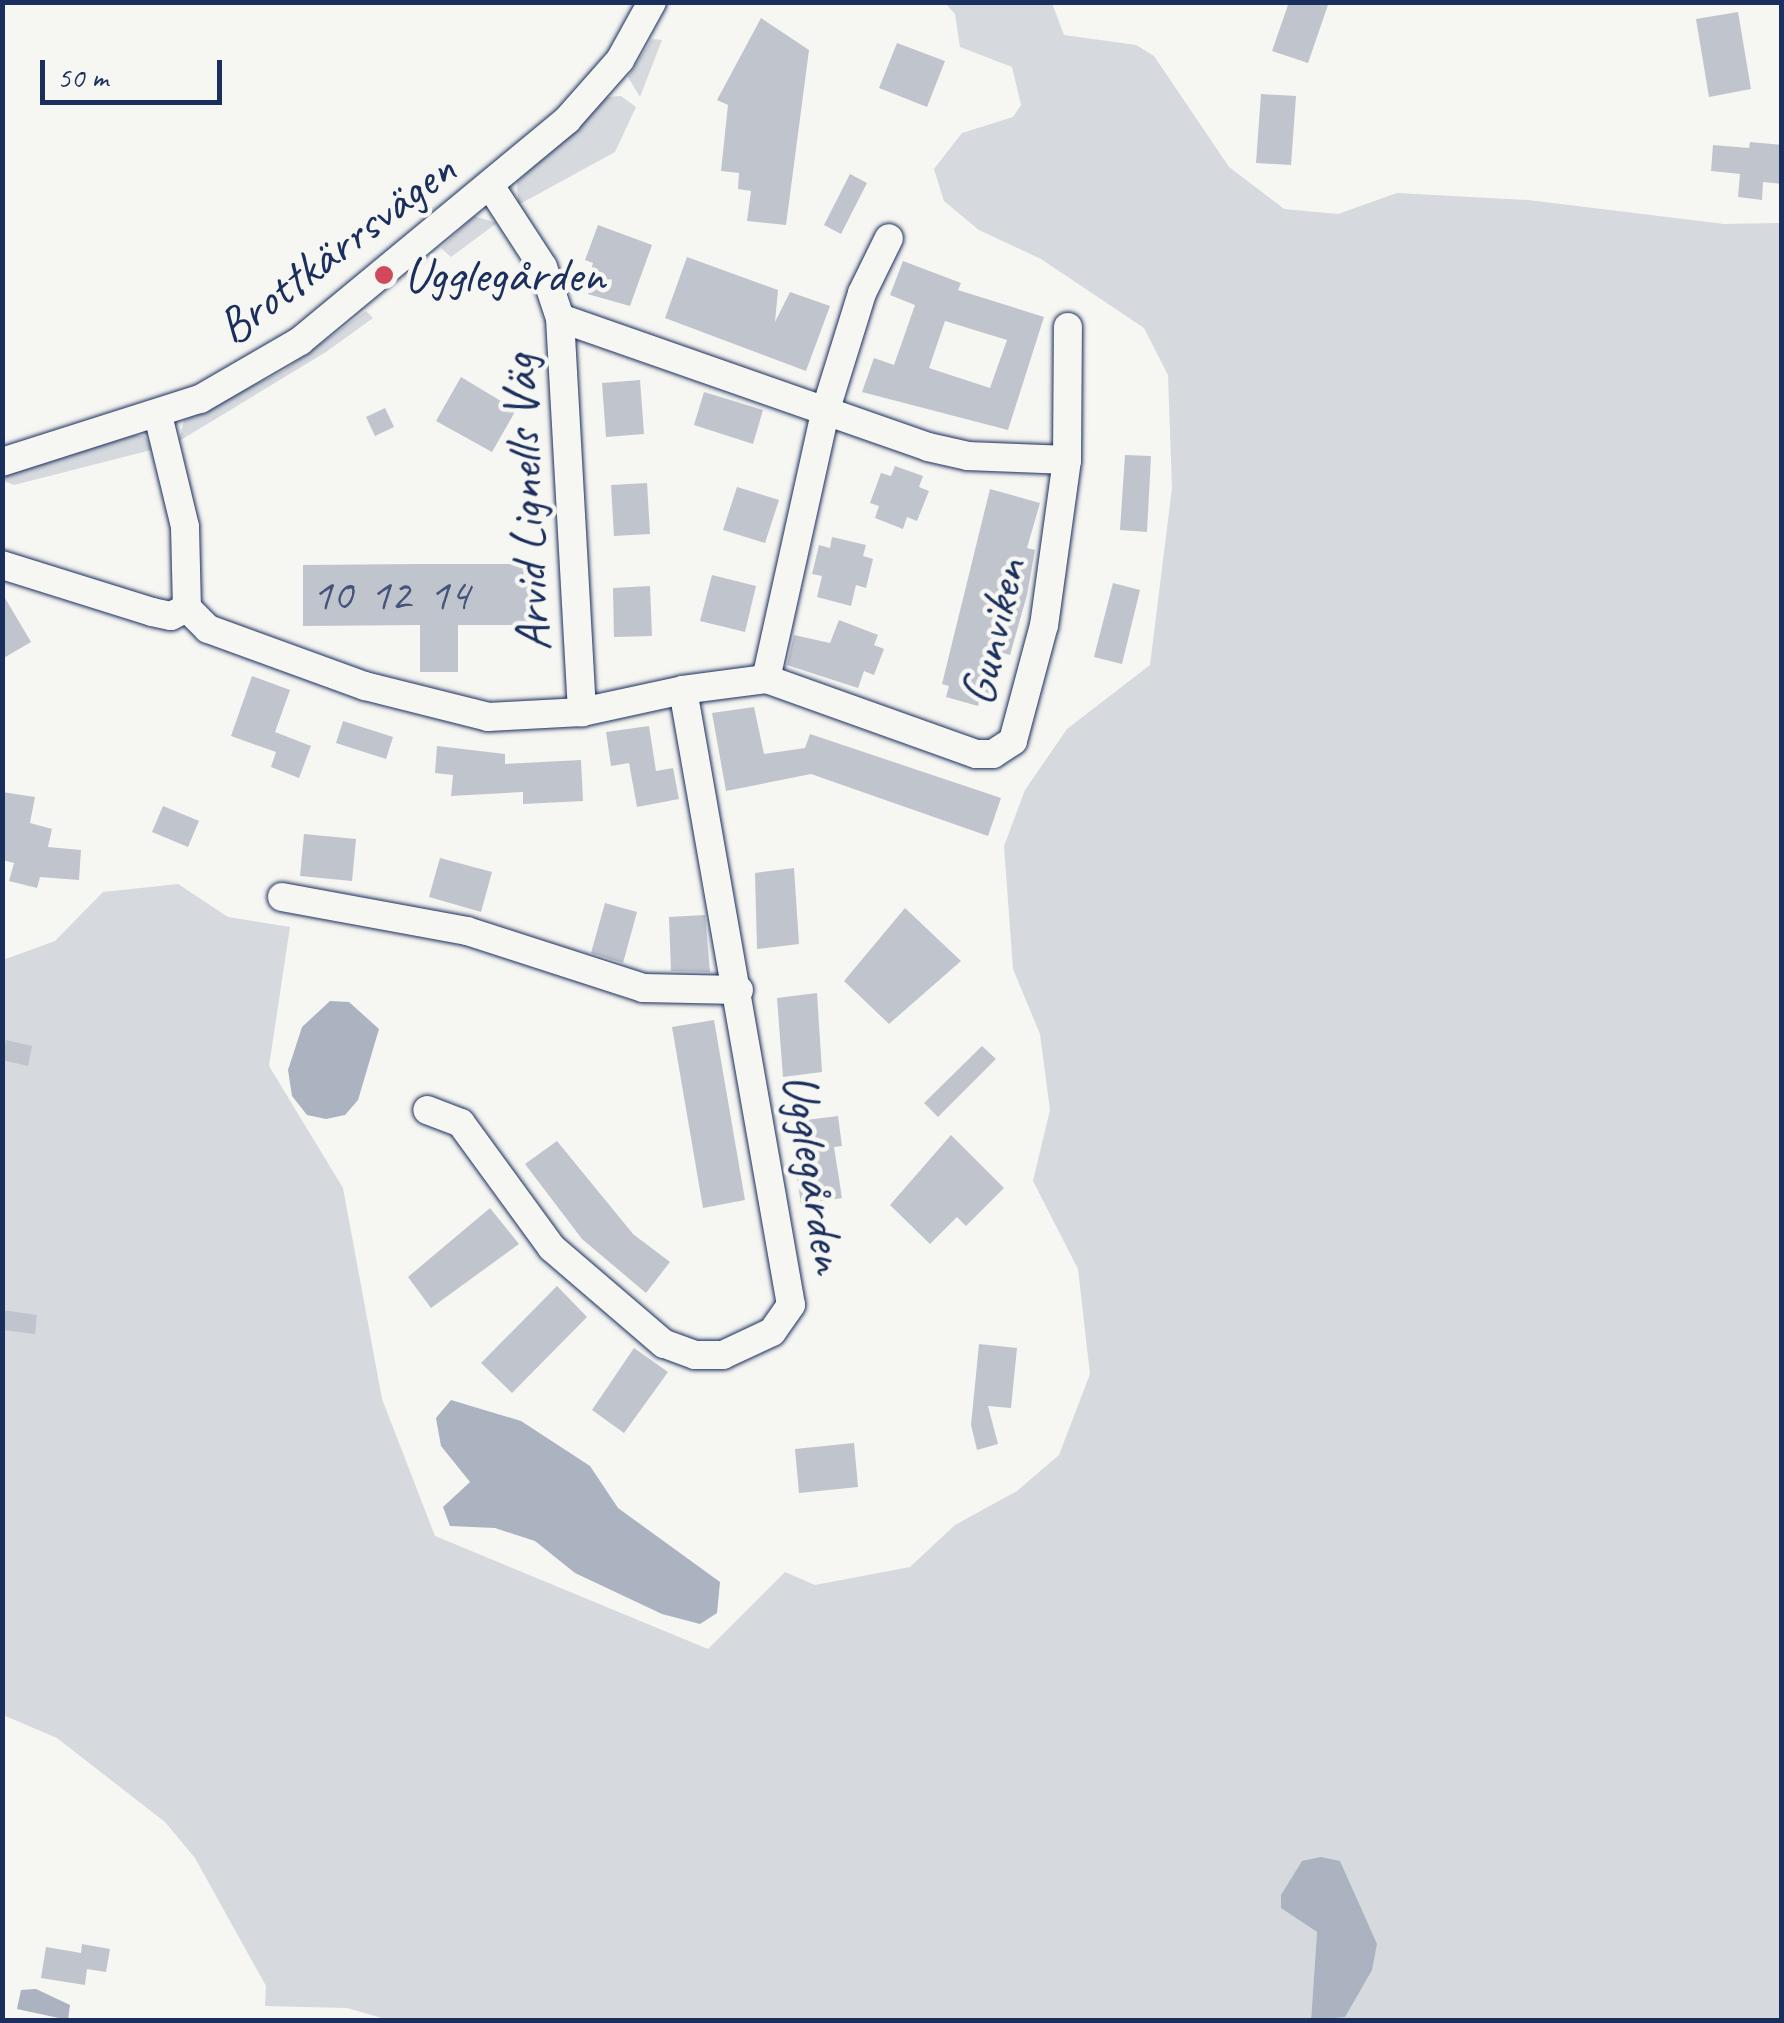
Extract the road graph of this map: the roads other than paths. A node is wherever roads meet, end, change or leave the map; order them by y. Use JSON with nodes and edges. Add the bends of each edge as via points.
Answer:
{"nodes":[{"id":1,"x":652,"y":2,"type":"edge"},
{"id":2,"x":491,"y":188,"type":"junction"},
{"id":3,"x":890,"y":238,"type":"dead end"},
{"id":4,"x":560,"y":318,"type":"junction"},
{"id":5,"x":1068,"y":327,"type":"dead end"},
{"id":6,"x":825,"y":412,"type":"junction"},
{"id":7,"x":158,"y":415,"type":"junction"},
{"id":8,"x":1067,"y":460,"type":"junction"},
{"id":9,"x":2,"y":462,"type":"edge"},
{"id":10,"x":2,"y":565,"type":"edge"},
{"id":11,"x":187,"y":608,"type":"junction"},
{"id":12,"x":766,"y":679,"type":"junction"},
{"id":13,"x":683,"y":690,"type":"junction"},
{"id":14,"x":582,"y":712,"type":"junction"},
{"id":15,"x":282,"y":897,"type":"dead end"},
{"id":16,"x":739,"y":990,"type":"junction"},
{"id":17,"x":427,"y":1110,"type":"dead end"}],
"edges":[{"from":1,"to":2,"type":"street","name":"Brottkärrsvägen","via":[[620,60],[567,120]]},
{"from":2,"to":4,"type":"street","name":"Arvid Lignells Väg","via":[[543,267]]},
{"from":2,"to":7,"type":"street","name":"Brottkärrsvägen","via":[[287,350]]},
{"from":3,"to":6,"type":"street","via":[[862,293]]},
{"from":4,"to":6,"type":"street"},
{"from":4,"to":14,"type":"street","name":"Arvid Lignells Väg"},
{"from":5,"to":8,"type":"street","name":"Gunviken"},
{"from":6,"to":8,"type":"street","via":[[968,456]]},
{"from":6,"to":12,"type":"street"},
{"from":7,"to":9,"type":"street","name":"Brottkärrsvägen"},
{"from":7,"to":11,"type":"street","via":[[186,527]]},
{"from":8,"to":12,"type":"street","name":"Gunviken","via":[[1056,569],[1013,742],[993,754],[976,754]]},
{"from":10,"to":11,"type":"street","via":[[152,612],[171,616]]},
{"from":11,"to":14,"type":"street","via":[[220,634],[445,711],[524,718]]},
{"from":12,"to":13,"type":"street","name":"Gunviken"},
{"from":13,"to":14,"type":"street"},
{"from":13,"to":16,"type":"street","name":"Ugglegården"},
{"from":15,"to":16,"type":"street","via":[[448,926],[643,988]]},
{"from":16,"to":17,"type":"street","name":"Ugglegården","via":[[791,1305],[772,1332],[743,1349],[694,1354],[664,1344],[552,1248],[461,1123]]}]}
